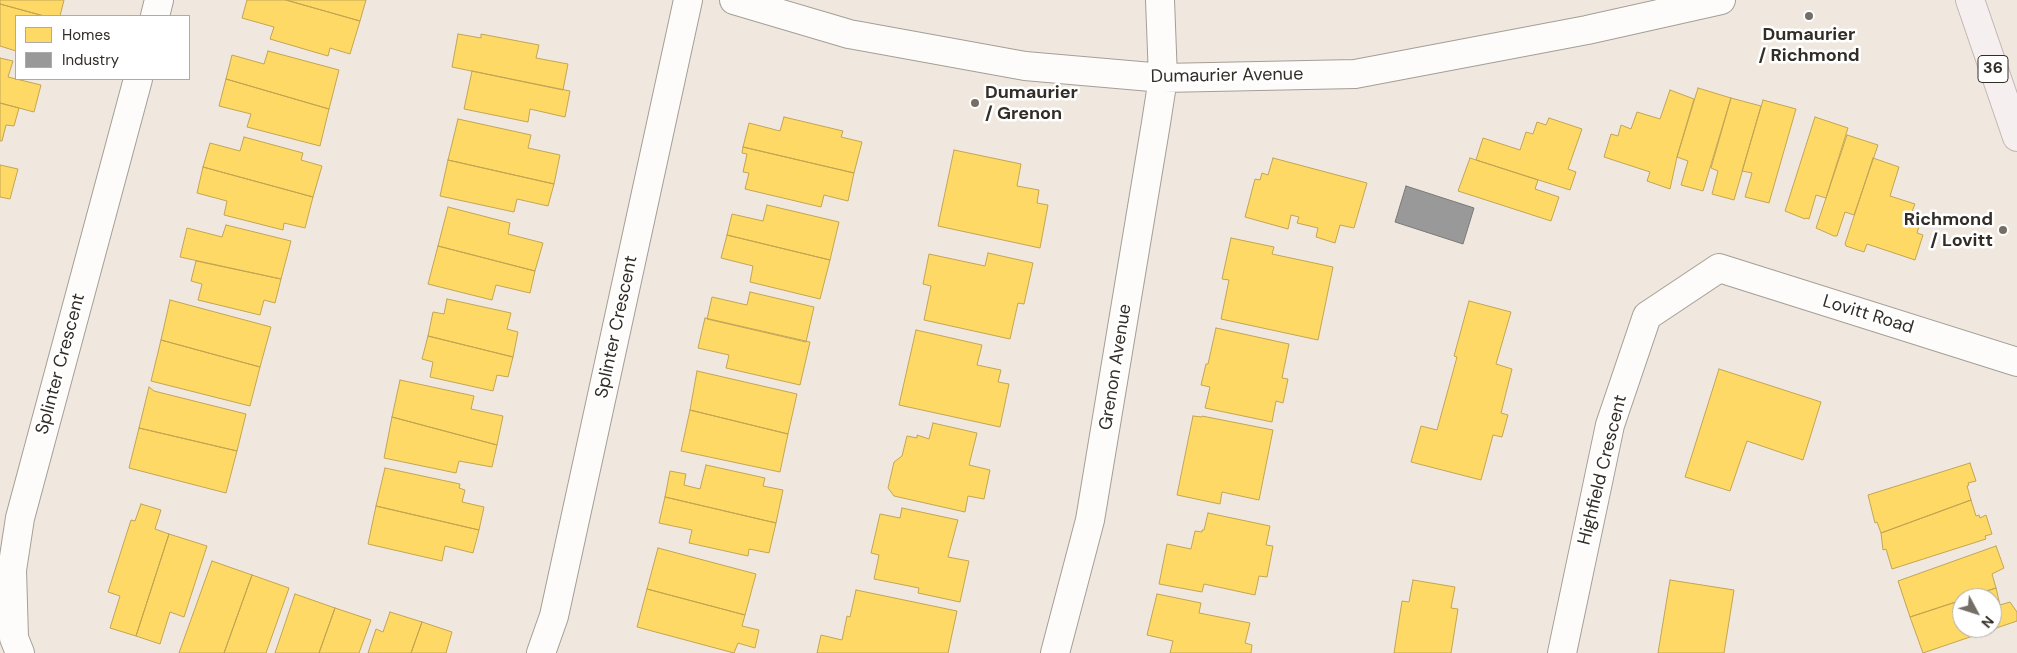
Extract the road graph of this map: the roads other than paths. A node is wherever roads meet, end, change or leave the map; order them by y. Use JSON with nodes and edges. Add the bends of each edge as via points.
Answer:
{"nodes":[{"id":1,"x":159,"y":0,"type":"edge"},
{"id":2,"x":688,"y":0,"type":"edge"},
{"id":3,"x":734,"y":0,"type":"edge"},
{"id":4,"x":1160,"y":0,"type":"edge"},
{"id":5,"x":1721,"y":0,"type":"edge"},
{"id":6,"x":1970,"y":0,"type":"edge"},
{"id":7,"x":155,"y":15,"type":"edge"},
{"id":8,"x":1163,"y":78,"type":"junction"},
{"id":9,"x":138,"y":80,"type":"edge"},
{"id":10,"x":2017,"y":137,"type":"edge"},
{"id":11,"x":1719,"y":268,"type":"joint"},
{"id":12,"x":2017,"y":362,"type":"edge"},
{"id":13,"x":20,"y":653,"type":"edge"},
{"id":14,"x":540,"y":653,"type":"edge"},
{"id":15,"x":1055,"y":653,"type":"edge"},
{"id":16,"x":1562,"y":653,"type":"edge"}],
"edges":[{"from":1,"to":7,"type":"street"},
{"from":2,"to":14,"type":"street","name":"Splinter Crescent","via":[[554,616]]},
{"from":3,"to":8,"type":"street","name":"Dumaurier Avenue","via":[[849,34],[1025,66]]},
{"from":4,"to":8,"type":"street","name":"Grenon Avenue"},
{"from":5,"to":8,"type":"street","name":"Dumaurier Avenue","via":[[1587,30],[1355,74]]},
{"from":6,"to":10,"type":"main road","number":"36"},
{"from":8,"to":15,"type":"street","name":"Grenon Avenue","via":[[1090,520]]},
{"from":9,"to":13,"type":"street","name":"Splinter Crescent","via":[[20,518],[12,570],[14,638]]},
{"from":11,"to":12,"type":"street","name":"Lovitt Road"},
{"from":11,"to":16,"type":"street","name":"Highfield Crescent","via":[[1647,316],[1610,425]]}]}
